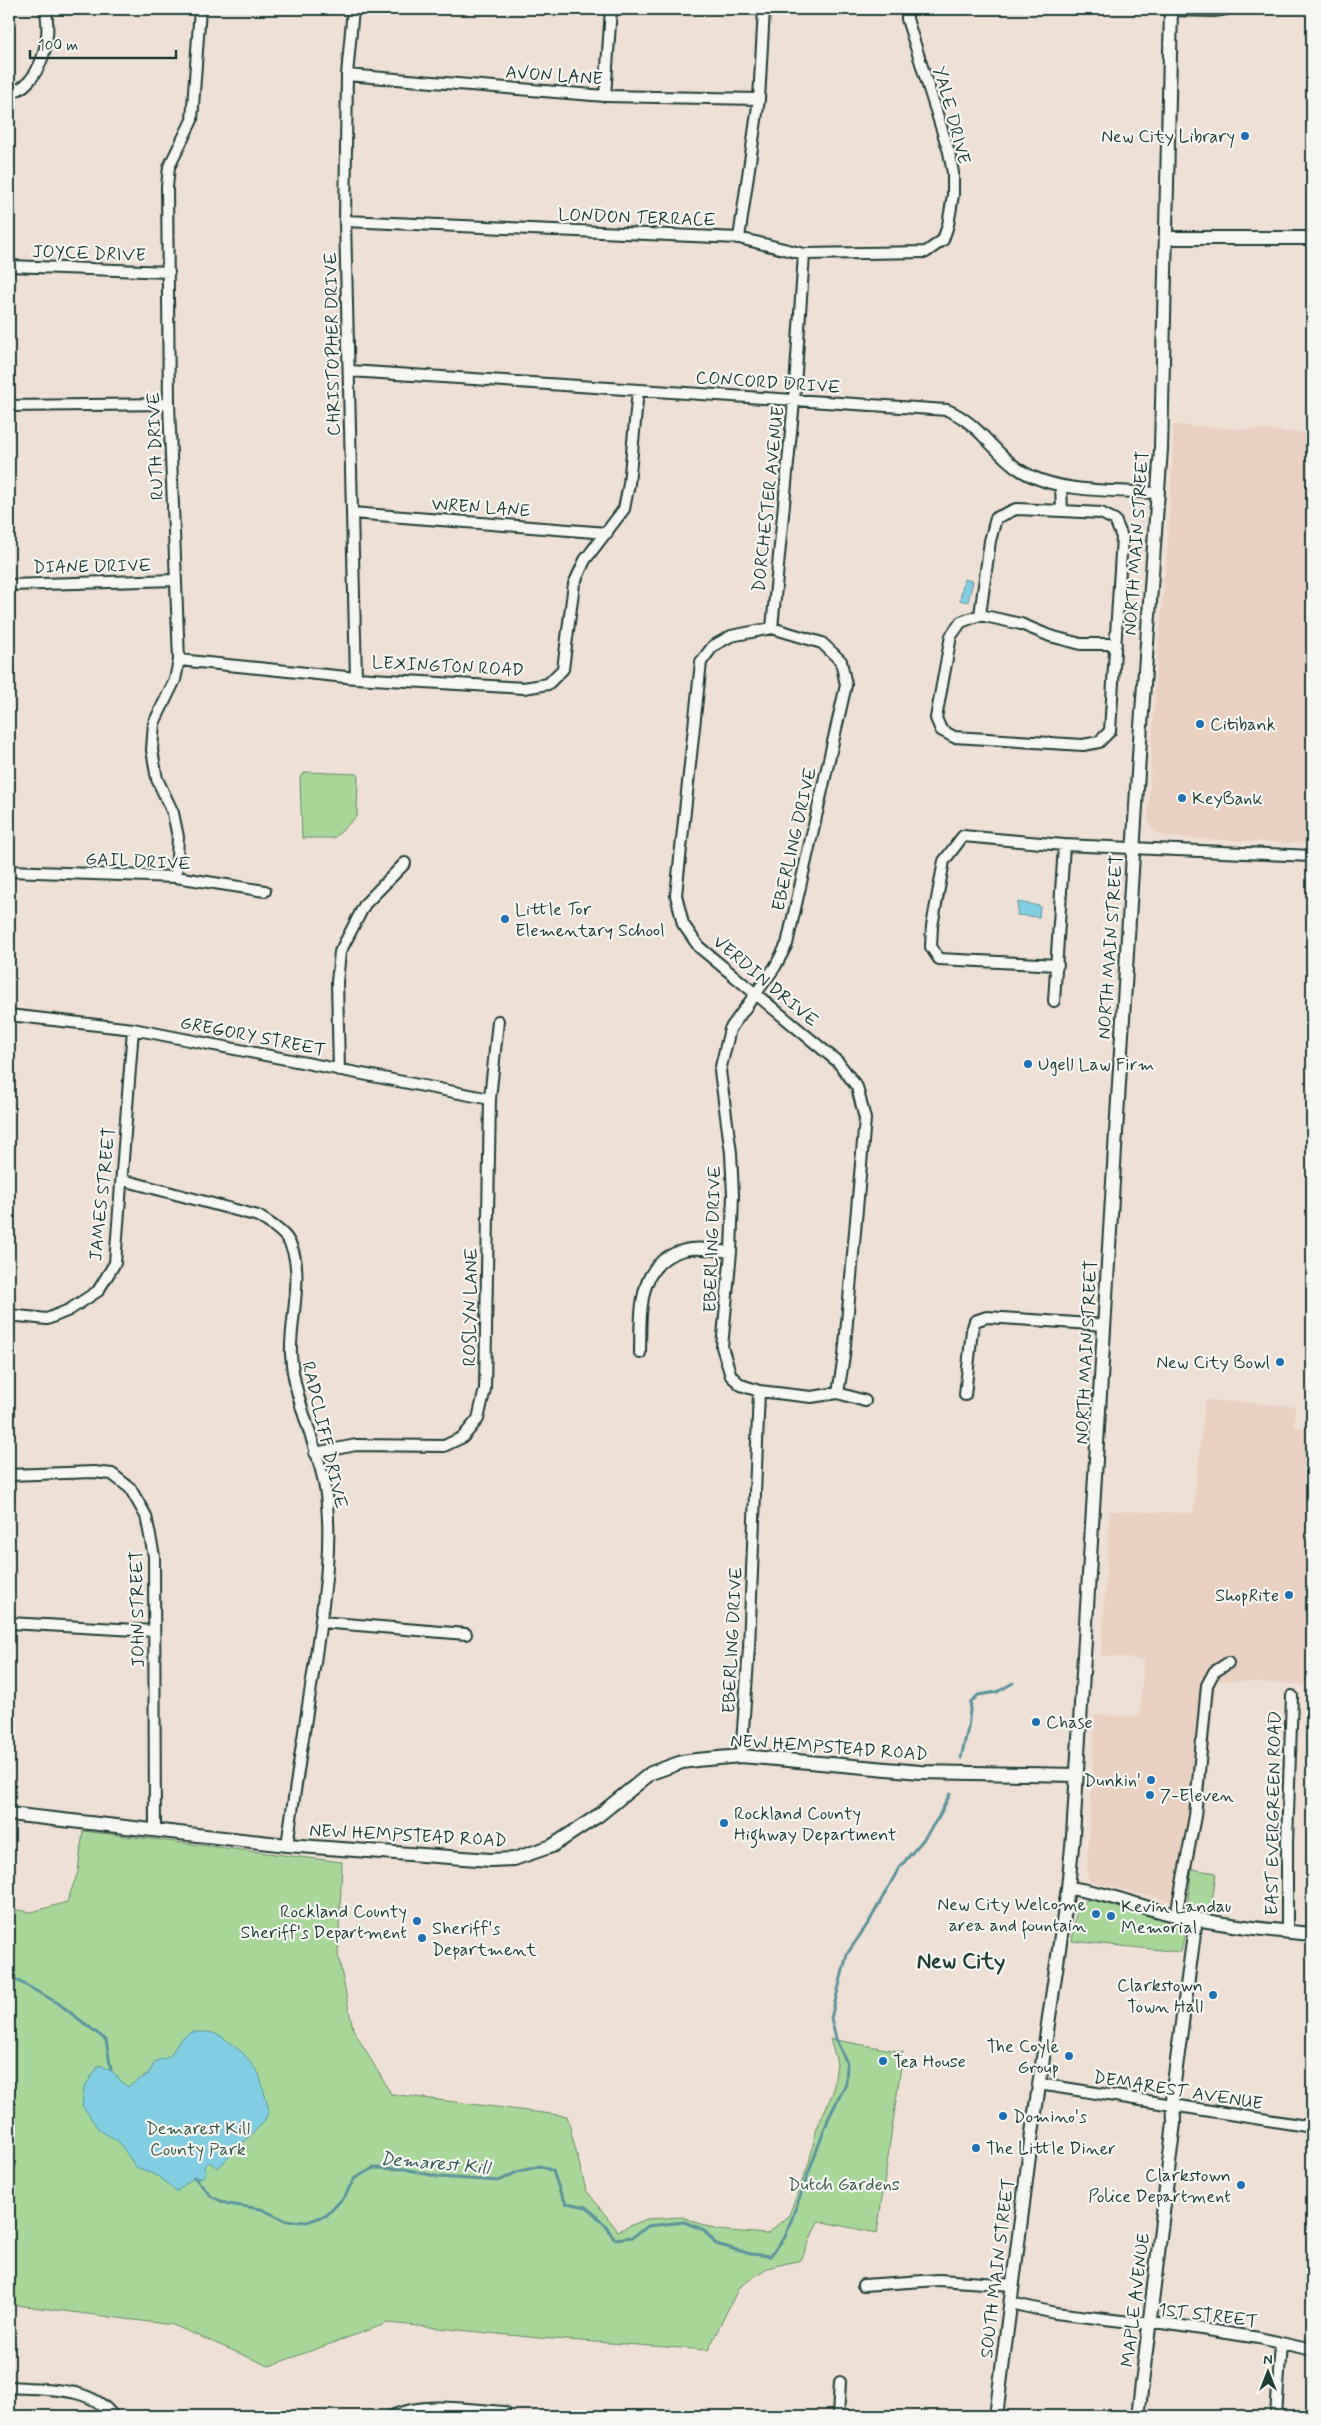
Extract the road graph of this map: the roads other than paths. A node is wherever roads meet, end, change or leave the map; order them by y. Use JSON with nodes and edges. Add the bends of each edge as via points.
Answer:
{"nodes":[{"id":1,"x":45,"y":9,"type":"edge"},
{"id":2,"x":200,"y":9,"type":"edge"},
{"id":3,"x":353,"y":9,"type":"edge"},
{"id":4,"x":611,"y":9,"type":"edge"},
{"id":5,"x":764,"y":9,"type":"edge"},
{"id":6,"x":907,"y":9,"type":"edge"},
{"id":7,"x":1171,"y":9,"type":"edge"},
{"id":8,"x":1227,"y":9,"type":"edge"},
{"id":9,"x":347,"y":75,"type":"junction"},
{"id":10,"x":9,"y":93,"type":"edge"},
{"id":11,"x":605,"y":96,"type":"junction"},
{"id":12,"x":759,"y":100,"type":"junction"},
{"id":13,"x":345,"y":221,"type":"junction"},
{"id":14,"x":739,"y":238,"type":"junction"},
{"id":15,"x":1167,"y":238,"type":"junction"},
{"id":16,"x":1312,"y":238,"type":"edge"},
{"id":17,"x":926,"y":252,"type":"joint"},
{"id":18,"x":804,"y":254,"type":"junction"},
{"id":19,"x":9,"y":266,"type":"edge"},
{"id":20,"x":169,"y":272,"type":"junction"},
{"id":21,"x":350,"y":371,"type":"junction"},
{"id":22,"x":638,"y":390,"type":"junction"},
{"id":23,"x":794,"y":401,"type":"junction"},
{"id":24,"x":170,"y":404,"type":"junction"},
{"id":25,"x":9,"y":406,"type":"edge"},
{"id":26,"x":1061,"y":486,"type":"junction"},
{"id":27,"x":1158,"y":493,"type":"junction"},
{"id":28,"x":1062,"y":510,"type":"junction"},
{"id":29,"x":352,"y":513,"type":"junction"},
{"id":30,"x":607,"y":533,"type":"junction"},
{"id":31,"x":176,"y":580,"type":"junction"},
{"id":32,"x":9,"y":585,"type":"edge"},
{"id":33,"x":980,"y":615,"type":"junction"},
{"id":34,"x":772,"y":628,"type":"junction"},
{"id":35,"x":1116,"y":644,"type":"junction"},
{"id":36,"x":179,"y":660,"type":"junction"},
{"id":37,"x":356,"y":678,"type":"junction"},
{"id":38,"x":1064,"y":845,"type":"junction"},
{"id":39,"x":1134,"y":847,"type":"junction"},
{"id":40,"x":1312,"y":856,"type":"edge"},
{"id":41,"x":405,"y":863,"type":"dead end"},
{"id":42,"x":9,"y":871,"type":"edge"},
{"id":43,"x":176,"y":877,"type":"junction"},
{"id":44,"x":265,"y":891,"type":"dead end"},
{"id":45,"x":1058,"y":965,"type":"junction"},
{"id":46,"x":756,"y":994,"type":"junction"},
{"id":47,"x":1054,"y":1001,"type":"dead end"},
{"id":48,"x":9,"y":1016,"type":"edge"},
{"id":49,"x":498,"y":1022,"type":"dead end"},
{"id":50,"x":133,"y":1029,"type":"junction"},
{"id":51,"x":339,"y":1070,"type":"junction"},
{"id":52,"x":490,"y":1099,"type":"junction"},
{"id":53,"x":123,"y":1180,"type":"junction"},
{"id":54,"x":731,"y":1252,"type":"junction"},
{"id":55,"x":9,"y":1315,"type":"edge"},
{"id":56,"x":1105,"y":1326,"type":"junction"},
{"id":57,"x":640,"y":1354,"type":"dead end"},
{"id":58,"x":759,"y":1392,"type":"junction"},
{"id":59,"x":838,"y":1393,"type":"junction"},
{"id":60,"x":965,"y":1395,"type":"dead end"},
{"id":61,"x":865,"y":1401,"type":"dead end"},
{"id":62,"x":316,"y":1453,"type":"junction"},
{"id":63,"x":9,"y":1476,"type":"edge"},
{"id":64,"x":321,"y":1622,"type":"junction"},
{"id":65,"x":9,"y":1623,"type":"edge"},
{"id":66,"x":154,"y":1631,"type":"junction"},
{"id":67,"x":466,"y":1634,"type":"dead end"},
{"id":68,"x":1228,"y":1663,"type":"dead end"},
{"id":69,"x":1292,"y":1696,"type":"dead end"},
{"id":70,"x":740,"y":1756,"type":"junction"},
{"id":71,"x":1077,"y":1775,"type":"junction"},
{"id":72,"x":9,"y":1814,"type":"edge"},
{"id":73,"x":155,"y":1831,"type":"junction"},
{"id":74,"x":287,"y":1845,"type":"junction"},
{"id":75,"x":1068,"y":1888,"type":"junction"},
{"id":76,"x":1176,"y":1915,"type":"junction"},
{"id":77,"x":1196,"y":1919,"type":"junction"},
{"id":78,"x":1287,"y":1931,"type":"junction"},
{"id":79,"x":1312,"y":1934,"type":"edge"},
{"id":80,"x":1039,"y":2084,"type":"junction"},
{"id":81,"x":1174,"y":2106,"type":"junction"},
{"id":82,"x":1312,"y":2127,"type":"edge"},
{"id":83,"x":863,"y":2285,"type":"dead end"},
{"id":84,"x":1013,"y":2285,"type":"junction"},
{"id":85,"x":1011,"y":2303,"type":"junction"},
{"id":86,"x":1150,"y":2323,"type":"junction"},
{"id":87,"x":1281,"y":2343,"type":"junction"},
{"id":88,"x":1312,"y":2350,"type":"edge"},
{"id":89,"x":840,"y":2382,"type":"dead end"},
{"id":90,"x":9,"y":2387,"type":"edge"},
{"id":91,"x":504,"y":2412,"type":"dead end"},
{"id":92,"x":114,"y":2416,"type":"edge"},
{"id":93,"x":392,"y":2416,"type":"edge"},
{"id":94,"x":838,"y":2416,"type":"edge"},
{"id":95,"x":996,"y":2416,"type":"edge"},
{"id":96,"x":1138,"y":2416,"type":"edge"},
{"id":97,"x":1276,"y":2416,"type":"edge"}],
"edges":[{"from":1,"to":10,"type":"street","via":[[48,20],[45,54],[34,75],[15,92]]},
{"from":2,"to":20,"type":"street","name":"RUTH DRIVE","via":[[192,120],[170,167],[167,188]]},
{"from":3,"to":9,"type":"street","name":"CHRISTOPHER DRIVE"},
{"from":4,"to":11,"type":"street"},
{"from":5,"to":12,"type":"street"},
{"from":6,"to":17,"type":"street","name":"YALE DRIVE","via":[[953,173],[953,195],[943,240]]},
{"from":7,"to":8,"type":"street"},
{"from":7,"to":15,"type":"street","name":"NORTH MAIN STREET"},
{"from":9,"to":11,"type":"street","name":"AVON LANE"},
{"from":9,"to":13,"type":"street","name":"CHRISTOPHER DRIVE"},
{"from":11,"to":12,"type":"street","name":"AVON LANE"},
{"from":12,"to":14,"type":"street"},
{"from":13,"to":14,"type":"street","name":"LONDON TERRACE"},
{"from":13,"to":21,"type":"street","name":"CHRISTOPHER DRIVE"},
{"from":14,"to":18,"type":"street","name":"LONDON TERRACE"},
{"from":15,"to":16,"type":"street"},
{"from":15,"to":27,"type":"street","name":"NORTH MAIN STREET"},
{"from":17,"to":18,"type":"street","name":"LONDON TERRACE"},
{"from":18,"to":23,"type":"street","name":"DORCHESTER AVENUE"},
{"from":19,"to":20,"type":"street","name":"JOYCE DRIVE"},
{"from":20,"to":24,"type":"street","name":"RUTH DRIVE"},
{"from":21,"to":22,"type":"street","name":"CONCORD DRIVE"},
{"from":21,"to":29,"type":"street","name":"CHRISTOPHER DRIVE"},
{"from":22,"to":23,"type":"street","name":"CONCORD DRIVE"},
{"from":22,"to":30,"type":"street","name":"LEXINGTON ROAD","via":[[624,509]]},
{"from":23,"to":26,"type":"street","name":"CONCORD DRIVE","via":[[947,410],[962,416],[1016,467],[1036,479]]},
{"from":23,"to":34,"type":"street","name":"DORCHESTER AVENUE"},
{"from":24,"to":25,"type":"street"},
{"from":24,"to":31,"type":"street","name":"RUTH DRIVE"},
{"from":26,"to":27,"type":"street","name":"CONCORD DRIVE"},
{"from":26,"to":28,"type":"street"},
{"from":27,"to":39,"type":"street","name":"NORTH MAIN STREET"},
{"from":28,"to":33,"type":"street","via":[[1016,509],[996,518]]},
{"from":28,"to":35,"type":"street","via":[[1101,513],[1114,520],[1122,537]]},
{"from":29,"to":30,"type":"street","name":"WREN LANE"},
{"from":29,"to":37,"type":"street","name":"CHRISTOPHER DRIVE"},
{"from":30,"to":37,"type":"street","name":"LEXINGTON ROAD","via":[[584,560],[574,584],[564,669],[548,684],[524,688]]},
{"from":31,"to":32,"type":"street","name":"DIANE DRIVE"},
{"from":31,"to":36,"type":"street","name":"RUTH DRIVE"},
{"from":33,"to":35,"type":"street","via":[[1021,624],[1081,644]]},
{"from":33,"to":35,"type":"street","via":[[961,622],[950,636],[936,718],[941,730],[954,736],[1083,745],[1099,742],[1110,731]]},
{"from":34,"to":46,"type":"street","name":"EBERLING DRIVE","via":[[822,642],[841,662],[846,685],[786,944]]},
{"from":34,"to":46,"type":"street","name":"VERDIN DRIVE","via":[[731,636],[713,646],[701,662],[676,895],[683,924],[699,947]]},
{"from":36,"to":37,"type":"street","name":"LEXINGTON ROAD"},
{"from":36,"to":43,"type":"street","name":"RUTH DRIVE","via":[[175,680],[154,723],[152,750],[157,779],[172,813],[178,837]]},
{"from":38,"to":39,"type":"street"},
{"from":38,"to":45,"type":"street"},
{"from":38,"to":45,"type":"street","via":[[963,836],[944,861],[931,940],[931,947],[939,959]]},
{"from":39,"to":40,"type":"street"},
{"from":39,"to":56,"type":"street","name":"NORTH MAIN STREET"},
{"from":41,"to":51,"type":"street","via":[[365,904],[340,952],[336,982]]},
{"from":42,"to":43,"type":"street","name":"GAIL DRIVE"},
{"from":43,"to":44,"type":"street","name":"GAIL DRIVE"},
{"from":45,"to":47,"type":"street"},
{"from":46,"to":54,"type":"street","name":"EBERLING DRIVE","via":[[730,1029],[720,1071],[731,1154]]},
{"from":46,"to":59,"type":"street","name":"VERDIN DRIVE","via":[[838,1062],[857,1087],[865,1118]]},
{"from":48,"to":50,"type":"street","name":"GREGORY STREET"},
{"from":49,"to":52,"type":"street","name":"ROSLYN LANE"},
{"from":50,"to":51,"type":"street","name":"GREGORY STREET"},
{"from":50,"to":53,"type":"street","name":"JAMES STREET"},
{"from":51,"to":52,"type":"street","name":"GREGORY STREET"},
{"from":52,"to":62,"type":"street","name":"ROSLYN LANE","via":[[485,1389],[478,1419],[463,1437],[444,1446],[356,1445]]},
{"from":53,"to":55,"type":"street","name":"JAMES STREET","via":[[115,1263],[98,1291],[47,1320]]},
{"from":53,"to":62,"type":"street","name":"RADCLIFF DRIVE","via":[[258,1216],[287,1237],[294,1254],[296,1278],[290,1354],[294,1380]]},
{"from":54,"to":57,"type":"street","via":[[687,1249],[667,1256],[650,1275],[641,1299]]},
{"from":54,"to":58,"type":"street","name":"EBERLING DRIVE","via":[[722,1347],[731,1376],[740,1385]]},
{"from":56,"to":60,"type":"street","via":[[987,1317],[976,1321],[972,1330]]},
{"from":56,"to":71,"type":"street","name":"NORTH MAIN STREET"},
{"from":58,"to":59,"type":"street","via":[[812,1397]]},
{"from":58,"to":70,"type":"street","name":"EBERLING DRIVE","via":[[749,1648]]},
{"from":59,"to":61,"type":"street"},
{"from":62,"to":64,"type":"street","name":"RADCLIFF DRIVE","via":[[327,1502],[329,1532]]},
{"from":63,"to":66,"type":"street","name":"JOHN STREET","via":[[94,1472],[112,1474],[130,1488],[146,1516],[154,1556]]},
{"from":64,"to":67,"type":"street"},
{"from":64,"to":74,"type":"street","name":"RADCLIFF DRIVE"},
{"from":65,"to":66,"type":"street"},
{"from":66,"to":73,"type":"street","name":"JOHN STREET"},
{"from":68,"to":76,"type":"street","via":[[1214,1672],[1207,1685],[1194,1823]]},
{"from":69,"to":78,"type":"street","name":"EAST EVERGREEN ROAD"},
{"from":70,"to":71,"type":"street","name":"NEW HEMPSTEAD ROAD","via":[[920,1772]]},
{"from":70,"to":74,"type":"street","name":"NEW HEMPSTEAD ROAD","via":[[682,1762],[651,1773],[599,1815],[552,1846],[514,1858],[490,1860]]},
{"from":71,"to":75,"type":"street","name":"NORTH MAIN STREET"},
{"from":72,"to":73,"type":"street","name":"NEW HEMPSTEAD ROAD"},
{"from":73,"to":74,"type":"street","name":"NEW HEMPSTEAD ROAD"},
{"from":75,"to":76,"type":"street"},
{"from":75,"to":80,"type":"street","name":"SOUTH MAIN STREET"},
{"from":76,"to":77,"type":"street"},
{"from":77,"to":78,"type":"street","via":[[1245,1928]]},
{"from":77,"to":81,"type":"street","name":"MAPLE AVENUE","via":[[1173,2090]]},
{"from":78,"to":79,"type":"street"},
{"from":80,"to":81,"type":"street","name":"DEMAREST AVENUE"},
{"from":80,"to":84,"type":"street","name":"SOUTH MAIN STREET"},
{"from":81,"to":82,"type":"street","name":"DEMAREST AVENUE"},
{"from":81,"to":86,"type":"street","name":"MAPLE AVENUE"},
{"from":83,"to":84,"type":"street","via":[[939,2280]]},
{"from":84,"to":85,"type":"street","name":"SOUTH MAIN STREET"},
{"from":85,"to":86,"type":"street","name":"1ST STREET","via":[[1055,2313]]},
{"from":85,"to":95,"type":"street","name":"SOUTH MAIN STREET"},
{"from":86,"to":87,"type":"street","name":"1ST STREET"},
{"from":86,"to":96,"type":"street","name":"MAPLE AVENUE"},
{"from":87,"to":88,"type":"street","name":"1ST STREET"},
{"from":87,"to":97,"type":"street"},
{"from":89,"to":94,"type":"street"},
{"from":90,"to":92,"type":"street","via":[[75,2392],[103,2404]]},
{"from":91,"to":93,"type":"street","via":[[427,2408],[405,2410]]}]}
